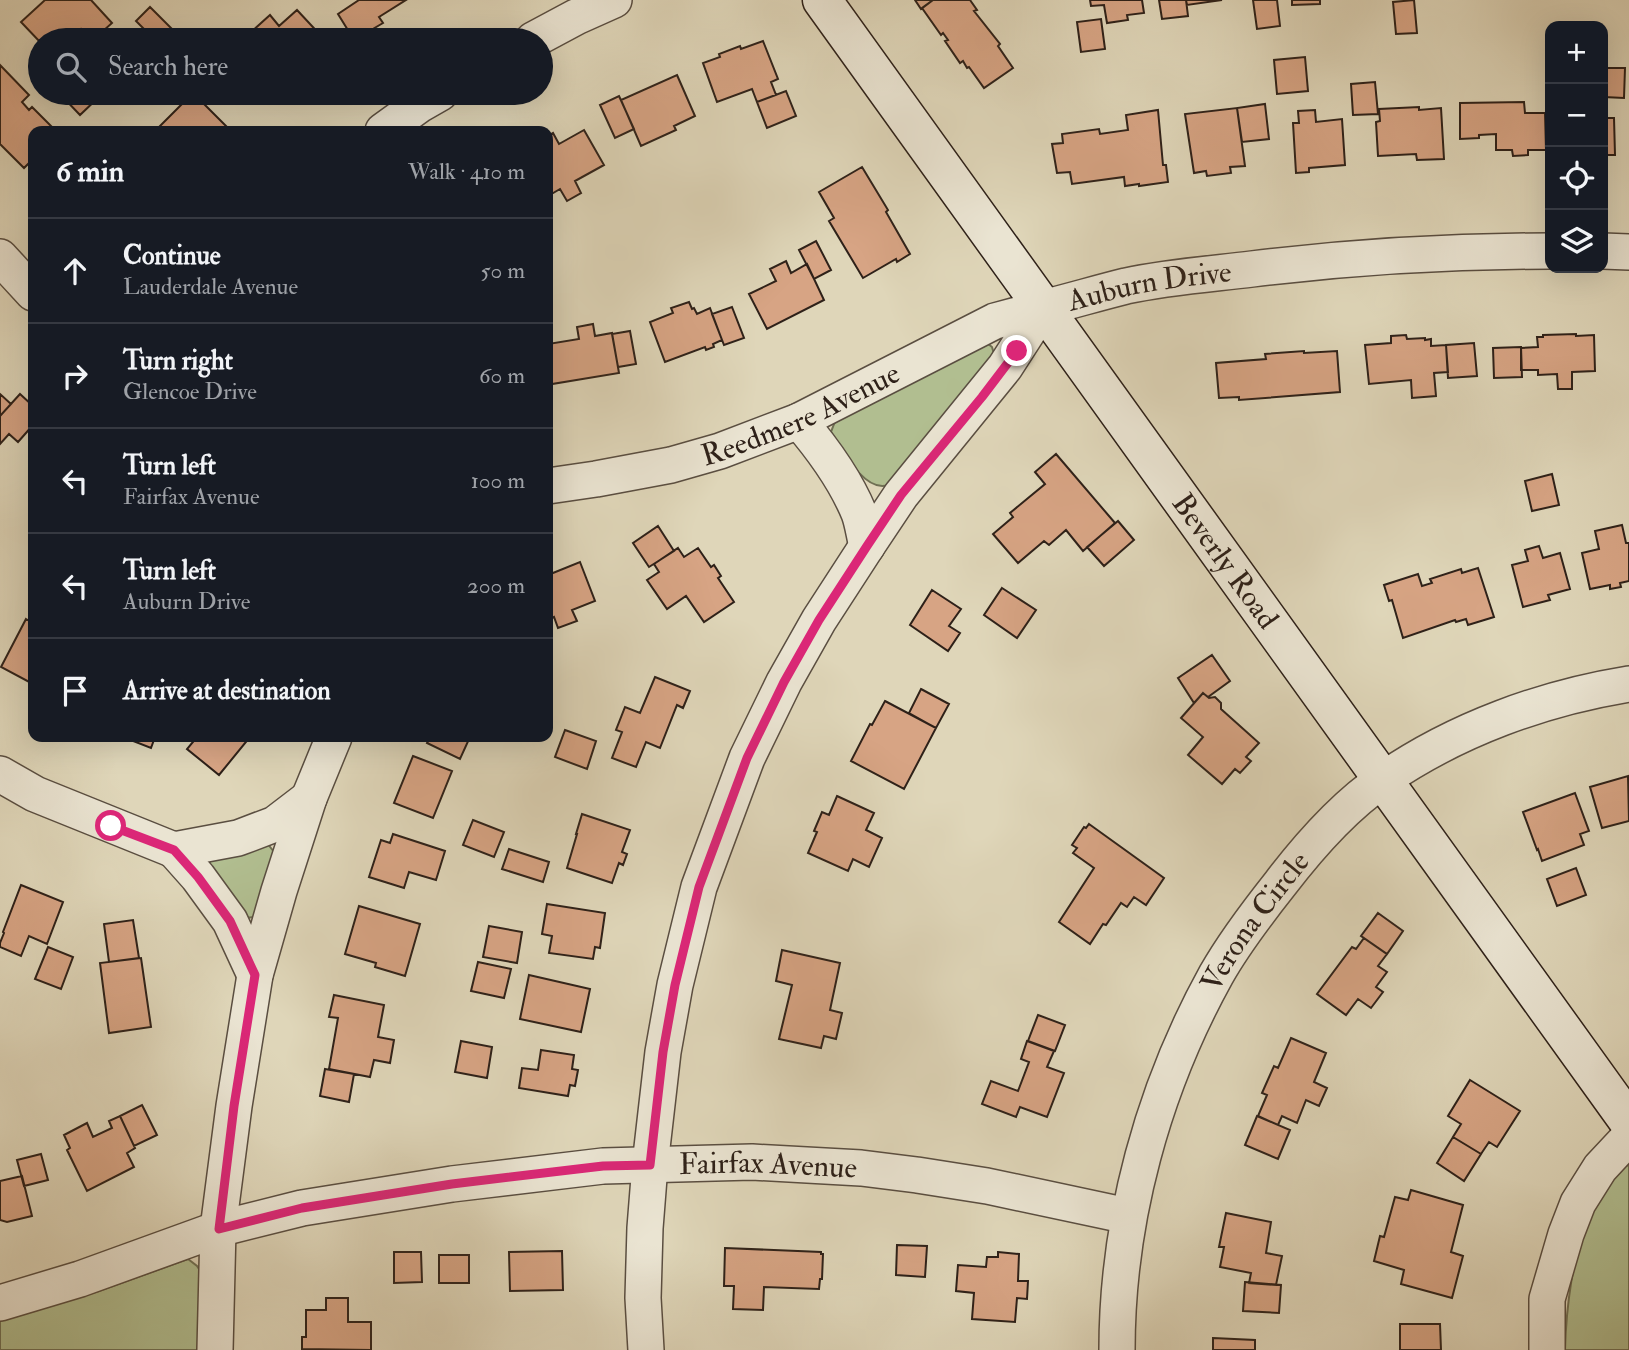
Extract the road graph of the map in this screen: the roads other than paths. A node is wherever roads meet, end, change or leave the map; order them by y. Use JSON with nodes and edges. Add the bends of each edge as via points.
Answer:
{"nodes":[{"id":1,"x":614,"y":0,"type":"edge"},
{"id":2,"x":822,"y":0,"type":"edge"},
{"id":3,"x":553,"y":29,"type":"edge"},
{"id":4,"x":419,"y":105,"type":"edge"},
{"id":5,"x":390,"y":126,"type":"edge"},
{"id":6,"x":1545,"y":251,"type":"edge"},
{"id":7,"x":1608,"y":251,"type":"edge"},
{"id":8,"x":1629,"y":252,"type":"edge"},
{"id":9,"x":0,"y":257,"type":"edge"},
{"id":10,"x":28,"y":288,"type":"edge"},
{"id":11,"x":1043,"y":308,"type":"junction"},
{"id":12,"x":799,"y":421,"type":"junction"},
{"id":13,"x":553,"y":485,"type":"edge"},
{"id":14,"x":867,"y":546,"type":"junction"},
{"id":15,"x":1629,"y":684,"type":"edge"},
{"id":16,"x":332,"y":742,"type":"edge"},
{"id":17,"x":0,"y":775,"type":"edge"},
{"id":18,"x":1383,"y":779,"type":"junction"},
{"id":19,"x":309,"y":798,"type":"junction"},
{"id":20,"x":174,"y":850,"type":"junction"},
{"id":21,"x":255,"y":975,"type":"junction"},
{"id":22,"x":1629,"y":1122,"type":"edge"},
{"id":23,"x":1629,"y":1137,"type":"edge"},
{"id":24,"x":650,"y":1165,"type":"junction"},
{"id":25,"x":1128,"y":1216,"type":"junction"},
{"id":26,"x":219,"y":1229,"type":"junction"},
{"id":27,"x":0,"y":1303,"type":"edge"},
{"id":28,"x":215,"y":1350,"type":"edge"},
{"id":29,"x":646,"y":1350,"type":"edge"},
{"id":30,"x":1117,"y":1350,"type":"edge"},
{"id":31,"x":1547,"y":1350,"type":"edge"}],
"edges":[{"from":1,"to":3,"type":"street"},
{"from":2,"to":11,"type":"street","name":"Beverly Road"},
{"from":4,"to":5,"type":"street"},
{"from":6,"to":11,"type":"street","name":"Auburn Drive","via":[[1377,256],[1265,267],[1125,286]]},
{"from":7,"to":8,"type":"street"},
{"from":9,"to":10,"type":"street"},
{"from":11,"to":12,"type":"street","name":"Reedmere Avenue","via":[[995,321]]},
{"from":11,"to":14,"type":"street","name":"Auburn Drive","via":[[1005,367],[901,495]]},
{"from":11,"to":18,"type":"street","name":"Beverly Road"},
{"from":12,"to":13,"type":"street","name":"Reedmere Avenue","via":[[671,465]]},
{"from":12,"to":14,"type":"street","via":[[844,481],[860,515]]},
{"from":14,"to":24,"type":"street","name":"Auburn Drive","via":[[784,682],[747,758],[699,887],[663,1052]]},
{"from":15,"to":18,"type":"street","name":"Verona Circle","via":[[1490,722]]},
{"from":16,"to":19,"type":"street"},
{"from":17,"to":20,"type":"street","via":[[35,794]]},
{"from":18,"to":22,"type":"street","name":"Beverly Road"},
{"from":18,"to":25,"type":"street","name":"Verona Circle","via":[[1294,865],[1217,974],[1177,1055]]},
{"from":19,"to":20,"type":"street","via":[[275,824],[238,838]]},
{"from":19,"to":21,"type":"street"},
{"from":20,"to":21,"type":"street","via":[[230,921]]},
{"from":21,"to":26,"type":"street"},
{"from":23,"to":31,"type":"street","via":[[1600,1168],[1578,1203],[1566,1234],[1548,1299]]},
{"from":24,"to":25,"type":"street","name":"Fairfax Avenue","via":[[752,1162],[861,1168],[987,1186]]},
{"from":24,"to":26,"type":"street","name":"Fairfax Avenue","via":[[452,1184],[302,1208]]},
{"from":24,"to":29,"type":"street","name":"Auburn Drive","via":[[645,1228]]},
{"from":25,"to":30,"type":"street","name":"Verona Circle"},
{"from":26,"to":27,"type":"street","name":"Fairfax Avenue"},
{"from":26,"to":28,"type":"street"}]}
